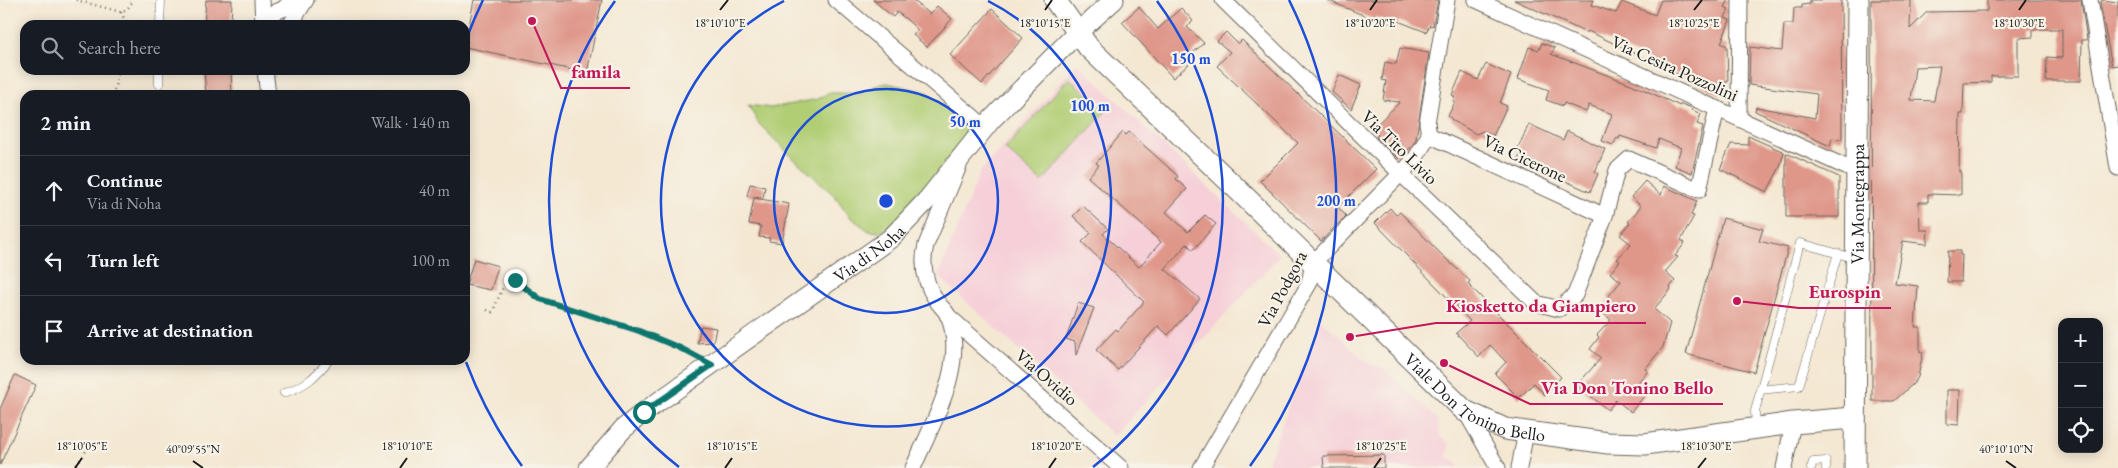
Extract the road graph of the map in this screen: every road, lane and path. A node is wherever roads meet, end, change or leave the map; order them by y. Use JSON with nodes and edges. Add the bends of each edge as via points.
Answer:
{"nodes":[{"id":1,"x":76,"y":0,"type":"edge"},
{"id":2,"x":134,"y":0,"type":"edge"},
{"id":3,"x":160,"y":0,"type":"edge"},
{"id":4,"x":262,"y":0,"type":"edge"},
{"id":5,"x":292,"y":0,"type":"edge"},
{"id":6,"x":306,"y":0,"type":"edge"},
{"id":7,"x":836,"y":0,"type":"edge"},
{"id":8,"x":1055,"y":0,"type":"edge"},
{"id":9,"x":1114,"y":0,"type":"edge"},
{"id":10,"x":1223,"y":0,"type":"edge"},
{"id":11,"x":1447,"y":0,"type":"edge"},
{"id":12,"x":1476,"y":0,"type":"edge"},
{"id":13,"x":1740,"y":0,"type":"edge"},
{"id":14,"x":1858,"y":0,"type":"edge"},
{"id":15,"x":2090,"y":0,"type":"edge"},
{"id":16,"x":121,"y":12,"type":"junction"},
{"id":17,"x":125,"y":20,"type":"edge"},
{"id":18,"x":160,"y":20,"type":"edge"},
{"id":19,"x":263,"y":20,"type":"edge"},
{"id":20,"x":265,"y":20,"type":"edge"},
{"id":21,"x":293,"y":20,"type":"edge"},
{"id":22,"x":1077,"y":33,"type":"junction"},
{"id":23,"x":118,"y":75,"type":"edge"},
{"id":24,"x":160,"y":75,"type":"edge"},
{"id":25,"x":267,"y":75,"type":"edge"},
{"id":26,"x":159,"y":84,"type":"dead end"},
{"id":27,"x":115,"y":90,"type":"edge"},
{"id":28,"x":268,"y":90,"type":"edge"},
{"id":29,"x":1717,"y":108,"type":"junction"},
{"id":30,"x":1739,"y":117,"type":"junction"},
{"id":31,"x":985,"y":127,"type":"junction"},
{"id":32,"x":1429,"y":135,"type":"junction"},
{"id":33,"x":963,"y":156,"type":"junction"},
{"id":34,"x":2118,"y":168,"type":"edge"},
{"id":35,"x":1857,"y":172,"type":"junction"},
{"id":36,"x":1401,"y":174,"type":"junction"},
{"id":37,"x":1605,"y":216,"type":"junction"},
{"id":38,"x":1847,"y":256,"type":"junction"},
{"id":39,"x":1313,"y":263,"type":"junction"},
{"id":40,"x":487,"y":310,"type":"dead end"},
{"id":41,"x":947,"y":315,"type":"junction"},
{"id":42,"x":325,"y":365,"type":"edge"},
{"id":43,"x":712,"y":365,"type":"junction"},
{"id":44,"x":1760,"y":390,"type":"junction"},
{"id":45,"x":284,"y":392,"type":"dead end"},
{"id":46,"x":1465,"y":411,"type":"junction"},
{"id":47,"x":1854,"y":418,"type":"junction"},
{"id":48,"x":1793,"y":423,"type":"junction"},
{"id":49,"x":1756,"y":428,"type":"junction"},
{"id":50,"x":1526,"y":432,"type":"junction"},
{"id":51,"x":91,"y":440,"type":"dead end"},
{"id":52,"x":73,"y":468,"type":"edge"},
{"id":53,"x":589,"y":468,"type":"edge"},
{"id":54,"x":913,"y":468,"type":"edge"},
{"id":55,"x":1121,"y":468,"type":"edge"},
{"id":56,"x":1201,"y":468,"type":"edge"},
{"id":57,"x":1498,"y":468,"type":"edge"},
{"id":58,"x":1519,"y":468,"type":"edge"},
{"id":59,"x":1784,"y":468,"type":"edge"},
{"id":60,"x":1811,"y":468,"type":"edge"},
{"id":61,"x":1826,"y":468,"type":"edge"},
{"id":62,"x":1855,"y":468,"type":"edge"}],
"edges":[{"from":1,"to":16,"type":"path"},
{"from":2,"to":16,"type":"path"},
{"from":3,"to":18,"type":"lane"},
{"from":4,"to":19,"type":"street"},
{"from":5,"to":20,"type":"street"},
{"from":6,"to":21,"type":"street"},
{"from":7,"to":31,"type":"street"},
{"from":8,"to":22,"type":"main road","name":"Viale Don Tonino Bello"},
{"from":9,"to":22,"type":"street","name":"Via di Noha"},
{"from":10,"to":36,"type":"street","name":"Via Tito Livio"},
{"from":11,"to":32,"type":"street","via":[[1427,123]]},
{"from":12,"to":29,"type":"street","name":"Via Cesira Pozzolini"},
{"from":13,"to":30,"type":"street"},
{"from":14,"to":35,"type":"main road","name":"Via Montegrappa"},
{"from":15,"to":34,"type":"street"},
{"from":16,"to":17,"type":"path"},
{"from":22,"to":31,"type":"street","name":"Via di Noha"},
{"from":22,"to":39,"type":"main road","name":"Viale Don Tonino Bello"},
{"from":23,"to":27,"type":"path"},
{"from":24,"to":26,"type":"lane"},
{"from":25,"to":28,"type":"street"},
{"from":29,"to":30,"type":"street","name":"Via Cesira Pozzolini"},
{"from":29,"to":37,"type":"street","via":[[1699,190],[1629,159],[1617,170]]},
{"from":30,"to":35,"type":"street","name":"Via Cesira Pozzolini"},
{"from":31,"to":33,"type":"street","name":"Via di Noha"},
{"from":32,"to":36,"type":"street","name":"Via Podgora","via":[[1415,159]]},
{"from":32,"to":37,"type":"street","name":"Via Cicerone"},
{"from":33,"to":41,"type":"street","via":[[923,258],[929,288]]},
{"from":33,"to":43,"type":"street","name":"Via di Noha","via":[[928,200],[891,238]]},
{"from":35,"to":38,"type":"main road","name":"Via Montegrappa"},
{"from":36,"to":37,"type":"street","name":"Via Tito Livio","via":[[1536,303],[1559,309],[1575,295]]},
{"from":36,"to":39,"type":"street","name":"Via Podgora"},
{"from":38,"to":44,"type":"lane","via":[[1799,386]]},
{"from":38,"to":44,"type":"lane","via":[[1800,243]]},
{"from":38,"to":47,"type":"main road","name":"Via Montegrappa"},
{"from":39,"to":46,"type":"main road","name":"Viale Don Tonino Bello"},
{"from":39,"to":56,"type":"street","name":"Via Podgora","via":[[1309,284]]},
{"from":40,"to":43,"type":"path","via":[[492,312],[494,309],[503,284],[515,280],[540,299],[639,331]]},
{"from":41,"to":54,"type":"street","via":[[952,340],[952,373],[947,392]]},
{"from":41,"to":55,"type":"street","name":"Via Ovidio"},
{"from":42,"to":45,"type":"lane","via":[[312,380]]},
{"from":43,"to":53,"type":"street","name":"Via di Noha","via":[[623,429]]},
{"from":44,"to":49,"type":"lane","via":[[1755,411]]},
{"from":46,"to":50,"type":"main road","name":"Viale Don Tonino Bello","via":[[1505,429]]},
{"from":46,"to":57,"type":"street"},
{"from":47,"to":48,"type":"main road","name":"Viale Don Tonino Bello"},
{"from":47,"to":62,"type":"main road","name":"Via Montegrappa"},
{"from":48,"to":49,"type":"main road","name":"Viale Don Tonino Bello"},
{"from":48,"to":59,"type":"street"},
{"from":49,"to":50,"type":"main road","name":"Viale Don Tonino Bello","via":[[1645,444],[1608,443]]},
{"from":50,"to":58,"type":"street"},
{"from":51,"to":52,"type":"path"},
{"from":60,"to":61,"type":"lane","via":[[1812,462],[1826,461]]}]}
